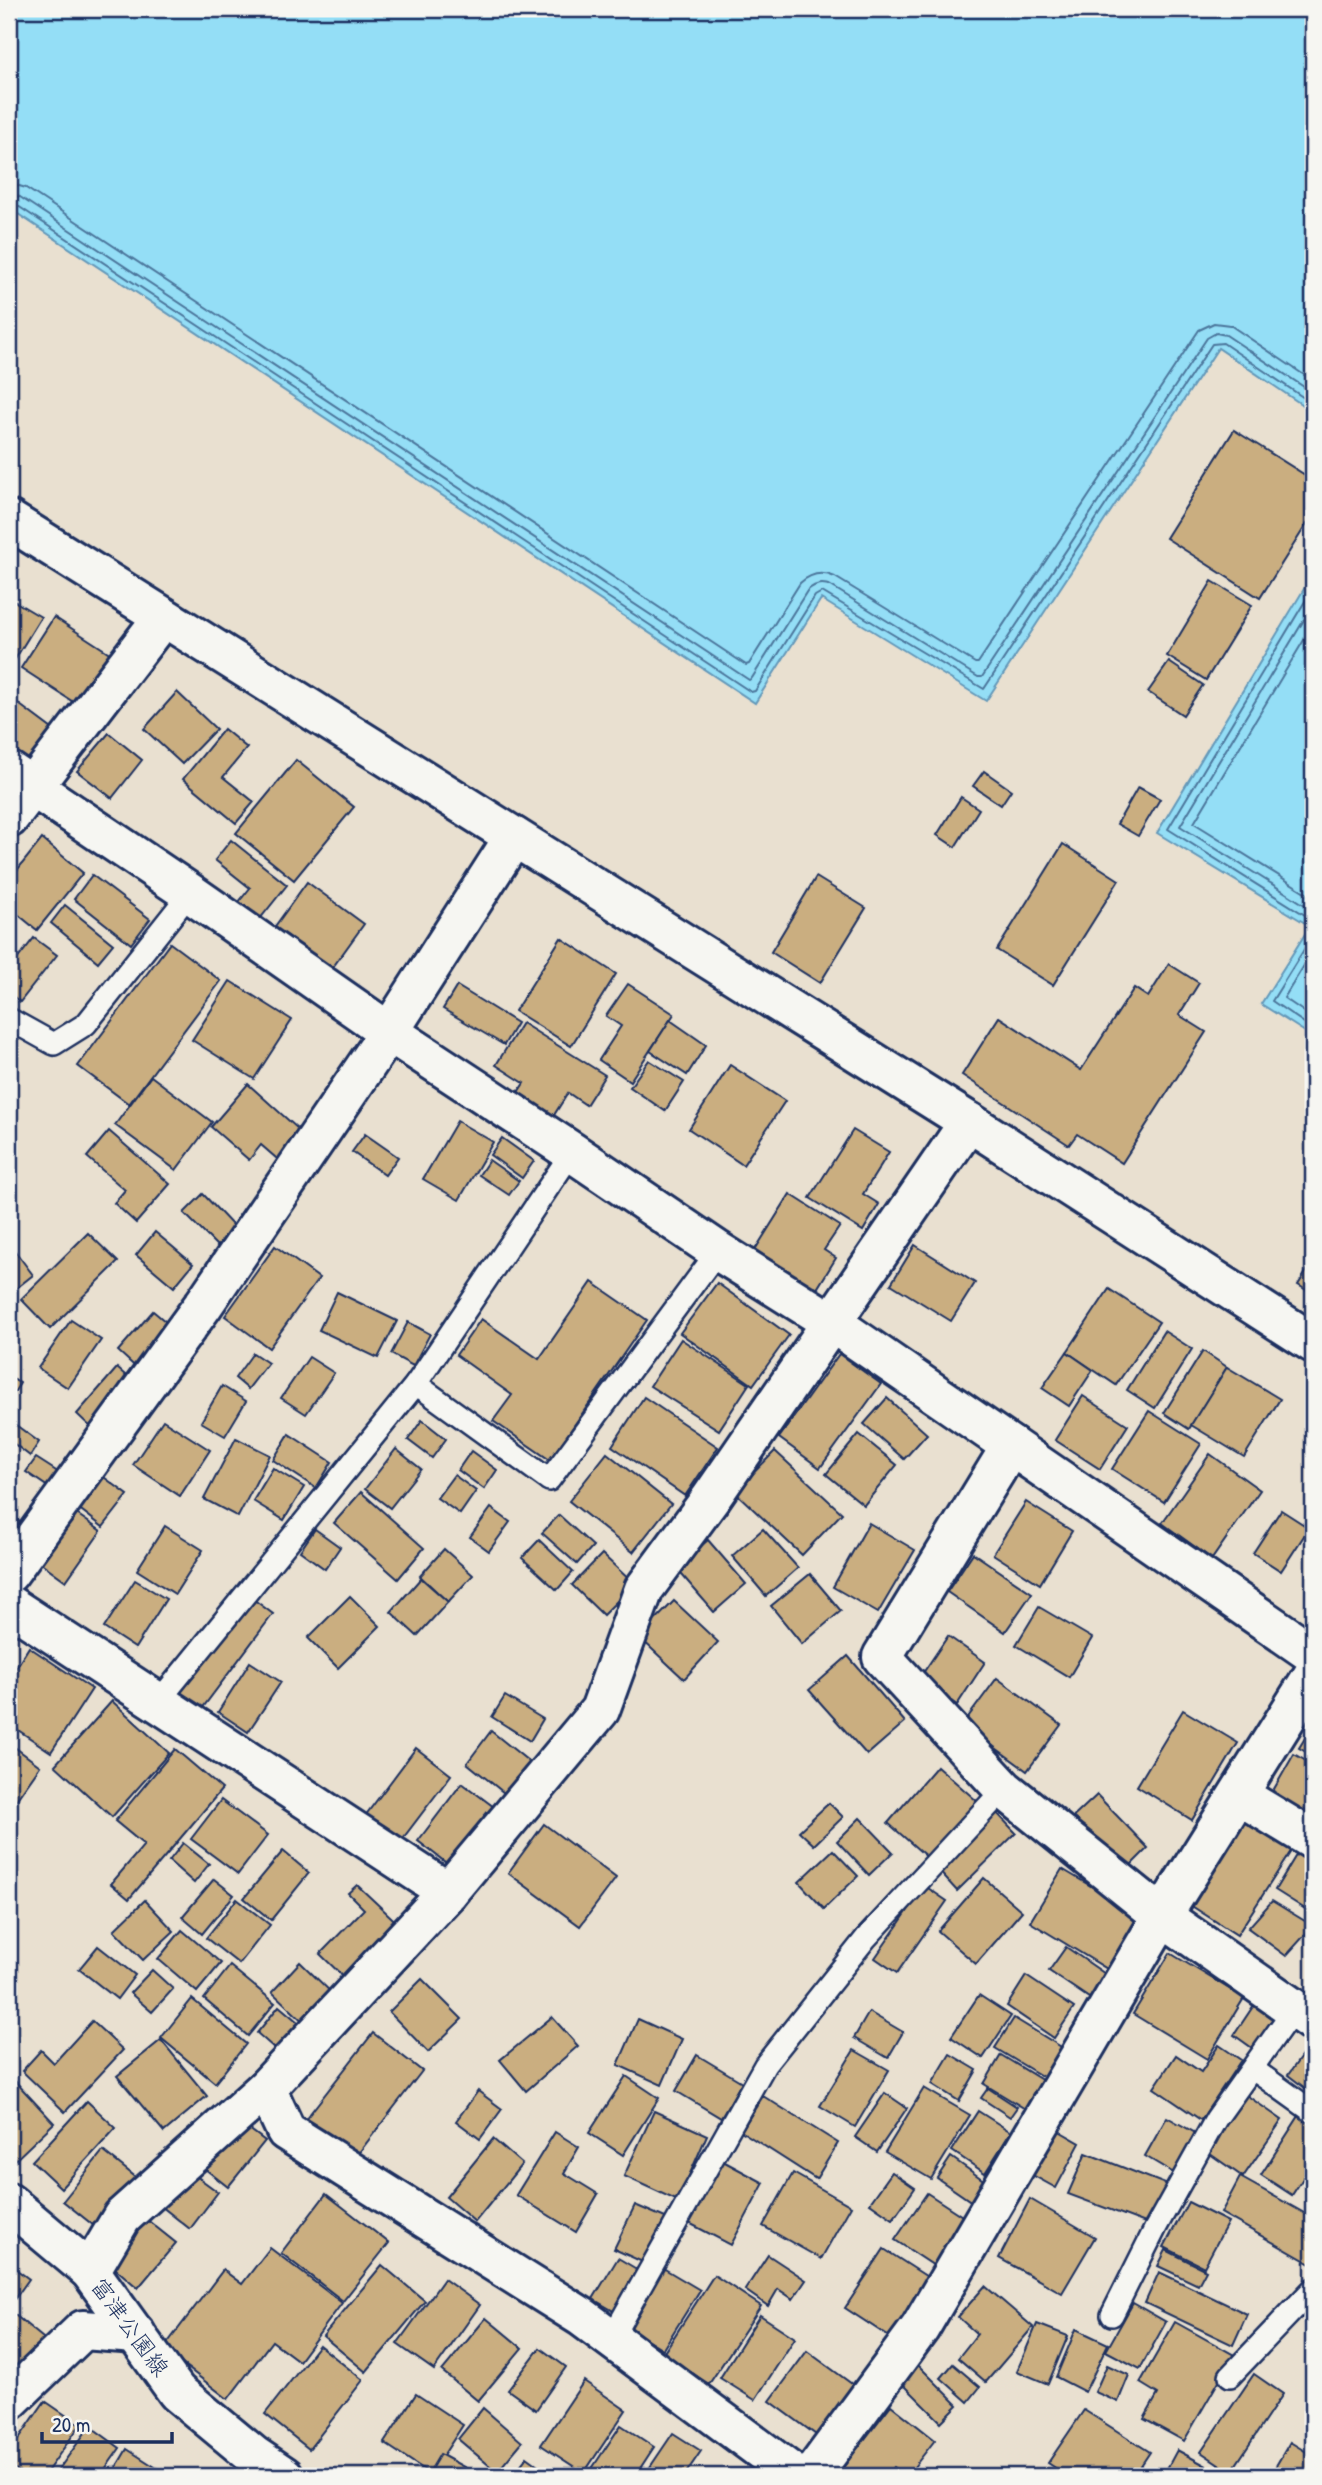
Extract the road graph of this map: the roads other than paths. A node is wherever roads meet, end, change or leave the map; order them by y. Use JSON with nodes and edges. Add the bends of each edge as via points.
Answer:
{"nodes":[{"id":1,"x":9,"y":520,"type":"edge"},
{"id":2,"x":163,"y":617,"type":"junction"},
{"id":3,"x":21,"y":779,"type":"edge"},
{"id":4,"x":9,"y":818,"type":"edge"},
{"id":5,"x":514,"y":837,"type":"junction"},
{"id":6,"x":190,"y":893,"type":"junction"},
{"id":7,"x":9,"y":1018,"type":"edge"},
{"id":8,"x":389,"y":1032,"type":"junction"},
{"id":9,"x":969,"y":1122,"type":"junction"},
{"id":10,"x":572,"y":1152,"type":"junction"},
{"id":11,"x":718,"y":1251,"type":"junction"},
{"id":12,"x":831,"y":1322,"type":"junction"},
{"id":13,"x":1313,"y":1343,"type":"edge"},
{"id":14,"x":416,"y":1384,"type":"junction"},
{"id":15,"x":1011,"y":1446,"type":"junction"},
{"id":16,"x":9,"y":1573,"type":"edge"},
{"id":17,"x":9,"y":1605,"type":"edge"},
{"id":18,"x":1313,"y":1654,"type":"edge"},
{"id":19,"x":1313,"y":1675,"type":"edge"},
{"id":20,"x":158,"y":1702,"type":"junction"},
{"id":21,"x":1004,"y":1789,"type":"junction"},
{"id":22,"x":1239,"y":1795,"type":"junction"},
{"id":23,"x":1313,"y":1840,"type":"edge"},
{"id":24,"x":448,"y":1892,"type":"junction"},
{"id":25,"x":1162,"y":1916,"type":"junction"},
{"id":26,"x":1304,"y":2015,"type":"edge"},
{"id":27,"x":1253,"y":2069,"type":"junction"},
{"id":28,"x":266,"y":2088,"type":"junction"},
{"id":29,"x":1313,"y":2112,"type":"edge"},
{"id":30,"x":9,"y":2203,"type":"edge"},
{"id":31,"x":90,"y":2272,"type":"junction"},
{"id":32,"x":1313,"y":2288,"type":"edge"},
{"id":33,"x":1112,"y":2315,"type":"dead end"},
{"id":34,"x":136,"y":2334,"type":"junction"},
{"id":35,"x":611,"y":2339,"type":"junction"},
{"id":36,"x":1230,"y":2376,"type":"dead end"},
{"id":37,"x":9,"y":2401,"type":"edge"},
{"id":38,"x":284,"y":2476,"type":"edge"},
{"id":39,"x":796,"y":2476,"type":"edge"},
{"id":40,"x":811,"y":2476,"type":"edge"}],
"edges":[{"from":1,"to":2,"type":"street"},
{"from":2,"to":3,"type":"street"},
{"from":2,"to":5,"type":"street"},
{"from":3,"to":4,"type":"street"},
{"from":3,"to":6,"type":"street"},
{"from":5,"to":8,"type":"street"},
{"from":5,"to":9,"type":"street"},
{"from":6,"to":7,"type":"lane","via":[[86,1024],[54,1044]]},
{"from":6,"to":8,"type":"street"},
{"from":8,"to":10,"type":"street"},
{"from":8,"to":16,"type":"street","via":[[204,1304]]},
{"from":9,"to":12,"type":"street"},
{"from":9,"to":13,"type":"street"},
{"from":10,"to":11,"type":"street"},
{"from":10,"to":14,"type":"lane"},
{"from":11,"to":12,"type":"street"},
{"from":11,"to":14,"type":"lane","via":[[549,1480]]},
{"from":12,"to":15,"type":"street"},
{"from":12,"to":24,"type":"street","via":[[643,1589],[600,1710]]},
{"from":14,"to":20,"type":"lane"},
{"from":15,"to":18,"type":"street"},
{"from":15,"to":21,"type":"street","via":[[882,1657]]},
{"from":17,"to":20,"type":"street"},
{"from":19,"to":22,"type":"street"},
{"from":20,"to":24,"type":"street"},
{"from":21,"to":25,"type":"street"},
{"from":21,"to":35,"type":"lane","via":[[866,1938],[765,2065]]},
{"from":22,"to":23,"type":"street"},
{"from":22,"to":25,"type":"street"},
{"from":24,"to":28,"type":"street"},
{"from":25,"to":26,"type":"street"},
{"from":25,"to":40,"type":"street","via":[[920,2328]]},
{"from":26,"to":27,"type":"lane"},
{"from":27,"to":29,"type":"lane"},
{"from":27,"to":33,"type":"lane","via":[[1216,2119]]},
{"from":28,"to":31,"type":"street","via":[[122,2217]]},
{"from":28,"to":35,"type":"street","via":[[286,2132]]},
{"from":30,"to":31,"type":"street","name":"富津公園線"},
{"from":31,"to":34,"type":"street","name":"富津公園線"},
{"from":32,"to":36,"type":"lane"},
{"from":34,"to":37,"type":"street","via":[[83,2330]]},
{"from":34,"to":38,"type":"street","name":"富津公園線","via":[[177,2392]]},
{"from":35,"to":39,"type":"street"}]}
